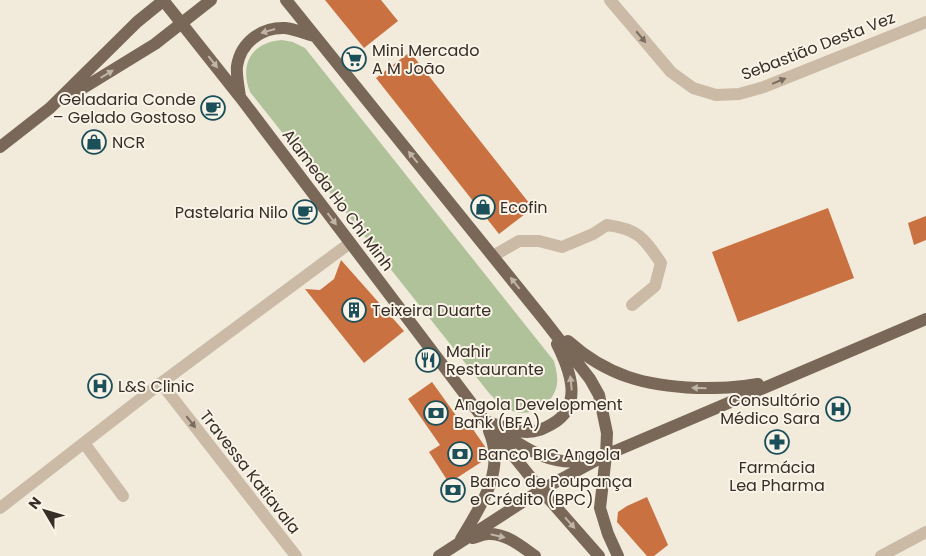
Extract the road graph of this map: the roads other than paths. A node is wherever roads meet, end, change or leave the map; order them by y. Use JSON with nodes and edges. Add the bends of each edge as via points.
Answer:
{"nodes":[{"id":1,"x":163,"y":0,"type":"edge"},
{"id":2,"x":212,"y":0,"type":"edge"},
{"id":3,"x":286,"y":0,"type":"edge"},
{"id":4,"x":610,"y":0,"type":"edge"},
{"id":5,"x":926,"y":22,"type":"edge"},
{"id":6,"x":182,"y":24,"type":"junction"},
{"id":7,"x":315,"y":36,"type":"junction"},
{"id":8,"x":240,"y":97,"type":"junction"},
{"id":9,"x":50,"y":108,"type":"junction"},
{"id":10,"x":0,"y":147,"type":"edge"},
{"id":11,"x":350,"y":243,"type":"junction"},
{"id":12,"x":492,"y":256,"type":"junction"},
{"id":13,"x":632,"y":305,"type":"dead end"},
{"id":14,"x":926,"y":320,"type":"edge"},
{"id":15,"x":545,"y":321,"type":"junction"},
{"id":16,"x":782,"y":379,"type":"junction"},
{"id":17,"x":161,"y":384,"type":"junction"},
{"id":18,"x":485,"y":422,"type":"junction"},
{"id":19,"x":84,"y":443,"type":"junction"},
{"id":20,"x":606,"y":455,"type":"junction"},
{"id":21,"x":541,"y":490,"type":"junction"},
{"id":22,"x":124,"y":496,"type":"dead end"},
{"id":23,"x":0,"y":508,"type":"edge"},
{"id":24,"x":926,"y":532,"type":"edge"},
{"id":25,"x":458,"y":542,"type":"junction"},
{"id":26,"x":296,"y":556,"type":"edge"},
{"id":27,"x":439,"y":556,"type":"edge"},
{"id":28,"x":534,"y":556,"type":"edge"},
{"id":29,"x":599,"y":556,"type":"edge"},
{"id":30,"x":618,"y":556,"type":"edge"},
{"id":31,"x":882,"y":556,"type":"edge"}],
"edges":[{"from":1,"to":6,"type":"main road","name":"Alameda Ho Chi Minh"},
{"from":1,"to":9,"type":"main road"},
{"from":2,"to":6,"type":"main road"},
{"from":3,"to":7,"type":"main road"},
{"from":4,"to":5,"type":"street","name":"Sebastião Desta Vez","one_way":true,"via":[[670,72],[693,88],[716,95],[739,94],[764,87]]},
{"from":6,"to":8,"type":"main road","name":"Alameda Ho Chi Minh","one_way":true},
{"from":9,"to":6,"type":"main road","one_way":true,"via":[[156,44]]},
{"from":7,"to":8,"type":"main road","one_way":true,"via":[[286,28],[269,29],[252,37],[237,66]]},
{"from":12,"to":7,"type":"main road","one_way":true},
{"from":8,"to":11,"type":"main road","name":"Alameda Ho Chi Minh","one_way":true},
{"from":9,"to":10,"type":"main road"},
{"from":11,"to":17,"type":"street"},
{"from":11,"to":18,"type":"main road","name":"Alameda Ho Chi Minh"},
{"from":12,"to":13,"type":"street","via":[[519,241],[539,241],[562,247],[607,225],[626,227],[645,240],[661,263],[655,286]]},
{"from":15,"to":12,"type":"main road","one_way":true},
{"from":14,"to":16,"type":"main road"},
{"from":16,"to":15,"type":"main road","one_way":true,"via":[[736,388],[650,384],[626,377],[594,361]]},
{"from":18,"to":15,"type":"main road","one_way":true,"via":[[526,432],[540,431],[556,422],[567,410],[572,391],[570,372]]},
{"from":15,"to":20,"type":"main road","via":[[599,395],[607,433]]},
{"from":16,"to":20,"type":"main road"},
{"from":17,"to":19,"type":"street"},
{"from":17,"to":26,"type":"street","name":"Travessa Katiavala","one_way":true},
{"from":18,"to":20,"type":"main road","via":[[554,461],[579,462]]},
{"from":18,"to":21,"type":"main road"},
{"from":18,"to":25,"type":"main road","via":[[494,442],[495,467],[482,505]]},
{"from":19,"to":22,"type":"street"},
{"from":19,"to":23,"type":"street"},
{"from":20,"to":21,"type":"main road"},
{"from":20,"to":30,"type":"main road","via":[[600,508]]},
{"from":21,"to":25,"type":"main road"},
{"from":21,"to":29,"type":"main road","one_way":true},
{"from":24,"to":31,"type":"street"},
{"from":25,"to":27,"type":"main road"},
{"from":25,"to":28,"type":"main road","one_way":true,"via":[[488,534],[502,536]]}]}
